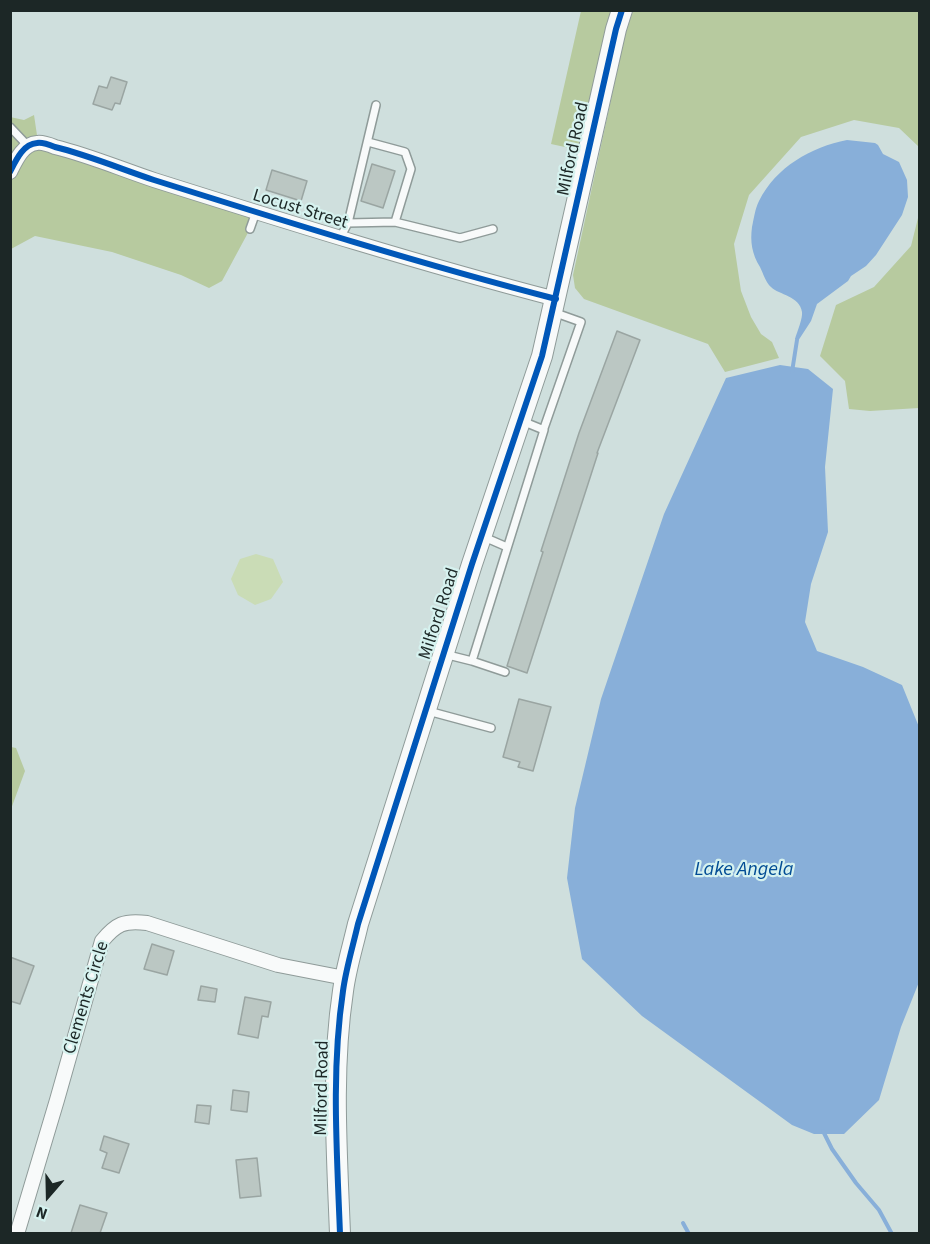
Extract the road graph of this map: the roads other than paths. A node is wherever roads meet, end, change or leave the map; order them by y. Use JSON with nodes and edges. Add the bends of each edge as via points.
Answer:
{"nodes":[{"id":1,"x":622,"y":10,"type":"edge"},
{"id":2,"x":376,"y":105,"type":"dead end"},
{"id":3,"x":10,"y":127,"type":"edge"},
{"id":4,"x":368,"y":142,"type":"junction"},
{"id":5,"x":33,"y":144,"type":"junction"},
{"id":6,"x":10,"y":172,"type":"edge"},
{"id":7,"x":256,"y":212,"type":"junction"},
{"id":8,"x":395,"y":222,"type":"junction"},
{"id":9,"x":348,"y":223,"type":"junction"},
{"id":10,"x":250,"y":229,"type":"dead end"},
{"id":11,"x":493,"y":229,"type":"dead end"},
{"id":12,"x":339,"y":238,"type":"junction"},
{"id":13,"x":555,"y":305,"type":"junction"},
{"id":14,"x":521,"y":420,"type":"junction"},
{"id":15,"x":543,"y":431,"type":"junction"},
{"id":16,"x":481,"y":536,"type":"junction"},
{"id":17,"x":507,"y":547,"type":"junction"},
{"id":18,"x":443,"y":654,"type":"junction"},
{"id":19,"x":472,"y":661,"type":"junction"},
{"id":20,"x":505,"y":672,"type":"dead end"},
{"id":21,"x":426,"y":711,"type":"junction"},
{"id":22,"x":490,"y":728,"type":"dead end"},
{"id":23,"x":345,"y":978,"type":"junction"},
{"id":24,"x":17,"y":1233,"type":"edge"},
{"id":25,"x":340,"y":1233,"type":"edge"}],
"edges":[{"from":1,"to":13,"type":"street","name":"Milford Road"},
{"from":2,"to":4,"type":"lane"},
{"from":3,"to":5,"type":"lane"},
{"from":4,"to":8,"type":"lane","via":[[405,152],[411,169]]},
{"from":4,"to":9,"type":"lane"},
{"from":5,"to":6,"type":"street","via":[[21,152]]},
{"from":5,"to":7,"type":"street","name":"Locust Street","via":[[64,149]]},
{"from":7,"to":10,"type":"lane"},
{"from":7,"to":12,"type":"street","name":"Locust Street"},
{"from":8,"to":9,"type":"lane"},
{"from":8,"to":11,"type":"lane","via":[[460,238]]},
{"from":9,"to":12,"type":"lane"},
{"from":12,"to":13,"type":"street","name":"Locust Street"},
{"from":13,"to":14,"type":"street","name":"Milford Road"},
{"from":13,"to":15,"type":"lane","via":[[581,322]]},
{"from":14,"to":15,"type":"lane"},
{"from":14,"to":16,"type":"street","name":"Milford Road"},
{"from":15,"to":17,"type":"lane"},
{"from":16,"to":17,"type":"lane"},
{"from":16,"to":18,"type":"street","name":"Milford Road"},
{"from":17,"to":19,"type":"lane"},
{"from":18,"to":19,"type":"lane"},
{"from":18,"to":21,"type":"street","name":"Milford Road"},
{"from":19,"to":20,"type":"lane"},
{"from":21,"to":22,"type":"lane"},
{"from":21,"to":23,"type":"street","name":"Milford Road","via":[[358,924]]},
{"from":23,"to":24,"type":"street","name":"Clements Circle","via":[[278,965],[147,922],[116,926],[102,941]]},
{"from":23,"to":25,"type":"street","name":"Milford Road","via":[[335,1092]]}]}
